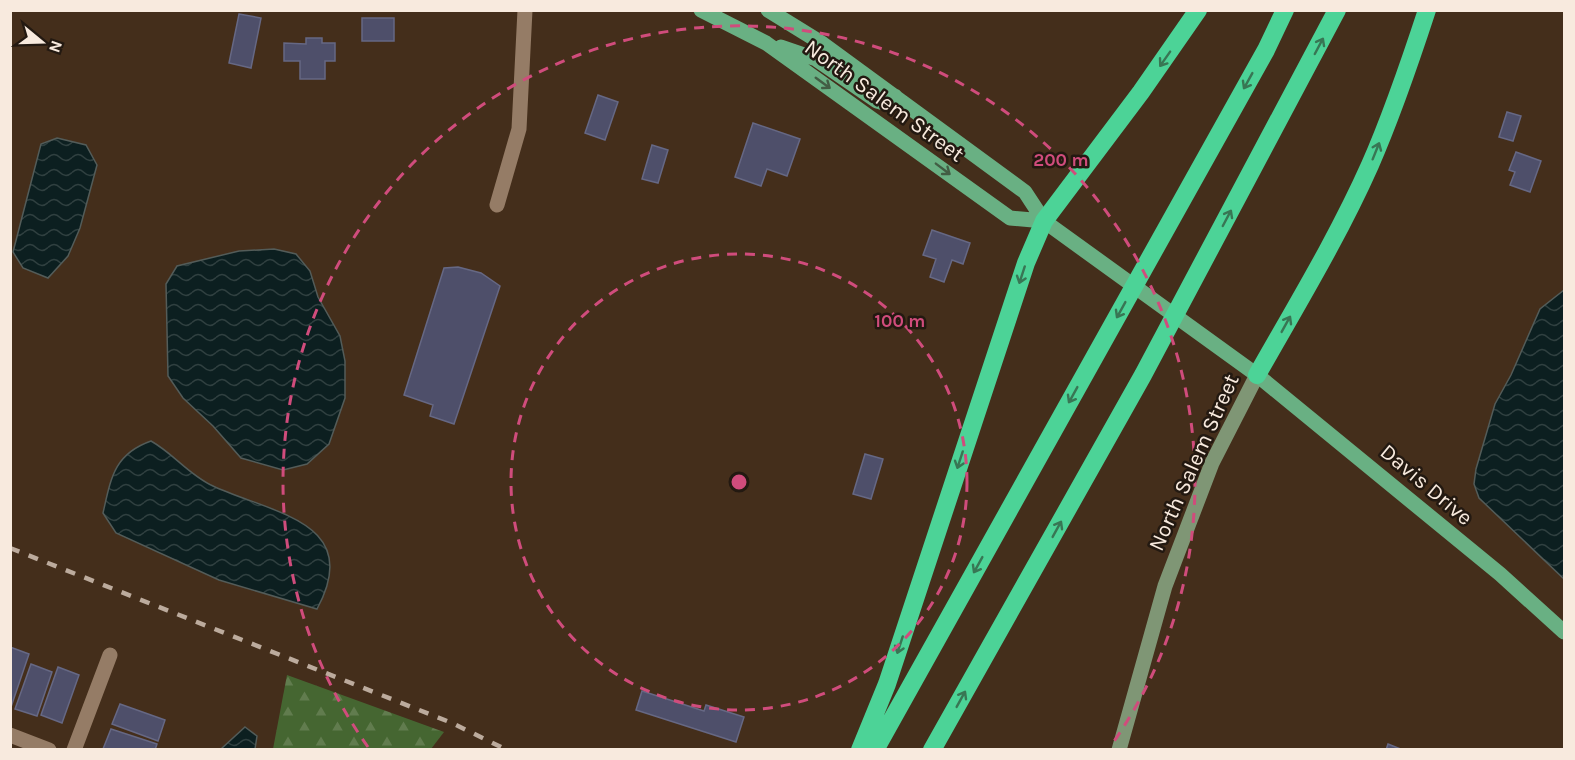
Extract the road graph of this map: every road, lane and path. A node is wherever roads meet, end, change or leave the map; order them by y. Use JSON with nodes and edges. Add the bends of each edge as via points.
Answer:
{"nodes":[{"id":1,"x":525,"y":10,"type":"edge"},
{"id":2,"x":700,"y":10,"type":"edge"},
{"id":3,"x":768,"y":10,"type":"edge"},
{"id":4,"x":1198,"y":10,"type":"edge"},
{"id":5,"x":1285,"y":10,"type":"edge"},
{"id":6,"x":1337,"y":10,"type":"edge"},
{"id":7,"x":1427,"y":10,"type":"edge"},
{"id":8,"x":766,"y":43,"type":"junction"},
{"id":9,"x":895,"y":96,"type":"junction"},
{"id":10,"x":497,"y":205,"type":"dead end"},
{"id":11,"x":1044,"y":221,"type":"junction"},
{"id":12,"x":1257,"y":375,"type":"junction"},
{"id":13,"x":1564,"y":632,"type":"edge"},
{"id":14,"x":110,"y":655,"type":"dead end"},
{"id":15,"x":10,"y":735,"type":"edge"},
{"id":16,"x":49,"y":750,"type":"edge"},
{"id":17,"x":74,"y":750,"type":"edge"},
{"id":18,"x":860,"y":750,"type":"edge"},
{"id":19,"x":875,"y":750,"type":"edge"},
{"id":20,"x":932,"y":750,"type":"edge"},
{"id":21,"x":1119,"y":750,"type":"edge"}],
"edges":[{"from":1,"to":10,"type":"street","via":[[519,129]]},
{"from":2,"to":8,"type":"main road","name":"North Salem Street"},
{"from":3,"to":9,"type":"main road","name":"North Salem Street"},
{"from":4,"to":11,"type":"highway","one_way":true},
{"from":5,"to":19,"type":"highway","one_way":true},
{"from":20,"to":6,"type":"highway","one_way":true,"via":[[1143,375]]},
{"from":12,"to":7,"type":"highway","one_way":true,"via":[[1331,244],[1370,165]]},
{"from":8,"to":9,"type":"main road","via":[[816,59],[877,101],[884,103]]},
{"from":8,"to":11,"type":"main road","name":"North Salem Street","one_way":true,"via":[[1010,218]]},
{"from":9,"to":11,"type":"main road","name":"North Salem Street","via":[[1025,192]]},
{"from":11,"to":12,"type":"main road","name":"North Salem Street"},
{"from":11,"to":18,"type":"highway","one_way":true,"via":[[1026,263],[887,684]]},
{"from":12,"to":13,"type":"main road","name":"Davis Drive","via":[[1482,559]]},
{"from":12,"to":21,"type":"main road","name":"North Salem Street","via":[[1212,463],[1165,586]]},
{"from":14,"to":17,"type":"street"},
{"from":15,"to":16,"type":"street"}]}
